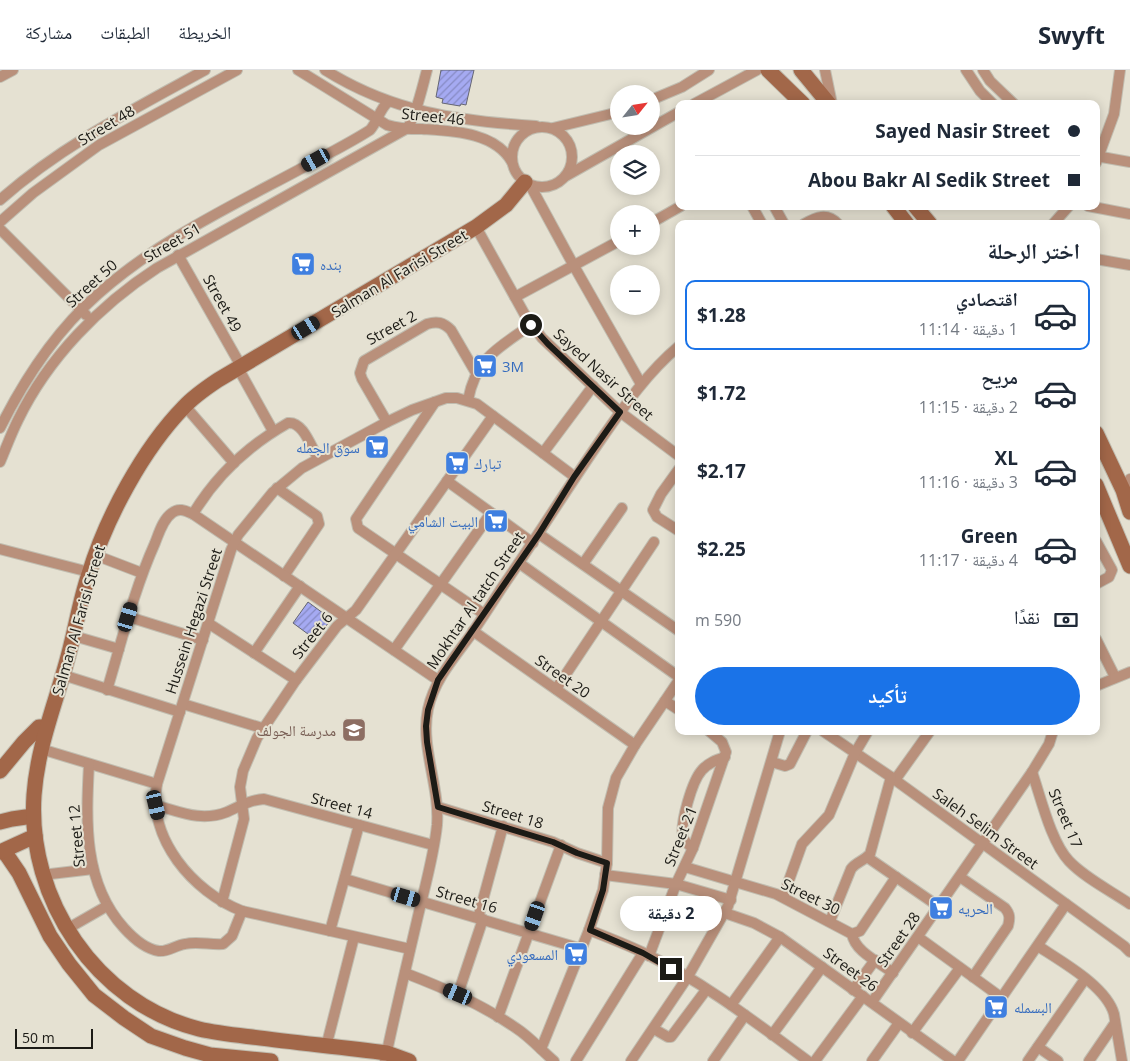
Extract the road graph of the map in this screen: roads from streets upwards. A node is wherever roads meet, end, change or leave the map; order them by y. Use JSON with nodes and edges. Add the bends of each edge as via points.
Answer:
{"nodes":[{"id":1,"x":13,"y":70,"type":"edge"},
{"id":2,"x":205,"y":70,"type":"edge"},
{"id":3,"x":238,"y":70,"type":"edge"},
{"id":4,"x":298,"y":70,"type":"edge"},
{"id":5,"x":325,"y":70,"type":"edge"},
{"id":6,"x":427,"y":70,"type":"edge"},
{"id":7,"x":709,"y":70,"type":"edge"},
{"id":8,"x":757,"y":70,"type":"edge"},
{"id":9,"x":768,"y":70,"type":"edge"},
{"id":10,"x":801,"y":70,"type":"edge"},
{"id":11,"x":825,"y":70,"type":"edge"},
{"id":12,"x":966,"y":70,"type":"edge"},
{"id":13,"x":983,"y":70,"type":"edge"},
{"id":14,"x":1120,"y":70,"type":"edge"},
{"id":15,"x":0,"y":77,"type":"edge"},
{"id":16,"x":660,"y":96,"type":"edge"},
{"id":17,"x":701,"y":100,"type":"edge"},
{"id":18,"x":796,"y":100,"type":"edge"},
{"id":19,"x":827,"y":100,"type":"edge"},
{"id":20,"x":829,"y":100,"type":"edge"},
{"id":21,"x":989,"y":100,"type":"edge"},
{"id":22,"x":1010,"y":100,"type":"edge"},
{"id":23,"x":388,"y":102,"type":"junction"},
{"id":24,"x":415,"y":110,"type":"junction"},
{"id":25,"x":610,"y":114,"type":"edge"},
{"id":26,"x":675,"y":114,"type":"edge"},
{"id":27,"x":377,"y":120,"type":"junction"},
{"id":28,"x":536,"y":126,"type":"junction"},
{"id":29,"x":406,"y":128,"type":"junction"},
{"id":30,"x":553,"y":128,"type":"junction"},
{"id":31,"x":1100,"y":150,"type":"edge"},
{"id":32,"x":57,"y":156,"type":"junction"},
{"id":33,"x":1100,"y":158,"type":"edge"},
{"id":34,"x":512,"y":162,"type":"junction"},
{"id":35,"x":1130,"y":162,"type":"edge"},
{"id":36,"x":67,"y":168,"type":"junction"},
{"id":37,"x":565,"y":176,"type":"junction"},
{"id":38,"x":528,"y":184,"type":"junction"},
{"id":39,"x":0,"y":200,"type":"edge"},
{"id":40,"x":1100,"y":208,"type":"edge"},
{"id":41,"x":675,"y":209,"type":"edge"},
{"id":42,"x":896,"y":210,"type":"edge"},
{"id":43,"x":918,"y":210,"type":"edge"},
{"id":44,"x":1065,"y":210,"type":"edge"},
{"id":45,"x":1130,"y":214,"type":"edge"},
{"id":46,"x":660,"y":218,"type":"edge"},
{"id":47,"x":812,"y":220,"type":"edge"},
{"id":48,"x":834,"y":220,"type":"edge"},
{"id":49,"x":904,"y":220,"type":"edge"},
{"id":50,"x":927,"y":220,"type":"edge"},
{"id":51,"x":1057,"y":220,"type":"edge"},
{"id":52,"x":0,"y":222,"type":"edge"},
{"id":53,"x":476,"y":227,"type":"junction"},
{"id":54,"x":0,"y":229,"type":"edge"},
{"id":55,"x":610,"y":246,"type":"edge"},
{"id":56,"x":178,"y":255,"type":"junction"},
{"id":57,"x":1100,"y":260,"type":"edge"},
{"id":58,"x":1130,"y":265,"type":"edge"},
{"id":59,"x":574,"y":266,"type":"junction"},
{"id":60,"x":515,"y":297,"type":"junction"},
{"id":61,"x":81,"y":310,"type":"junction"},
{"id":62,"x":91,"y":320,"type":"junction"},
{"id":63,"x":531,"y":325,"type":"junction"},
{"id":64,"x":675,"y":350,"type":"edge"},
{"id":65,"x":240,"y":367,"type":"junction"},
{"id":66,"x":476,"y":373,"type":"junction"},
{"id":67,"x":641,"y":384,"type":"junction"},
{"id":68,"x":593,"y":386,"type":"junction"},
{"id":69,"x":468,"y":400,"type":"junction"},
{"id":70,"x":435,"y":402,"type":"junction"},
{"id":71,"x":185,"y":406,"type":"junction"},
{"id":72,"x":620,"y":412,"type":"junction"},
{"id":73,"x":493,"y":416,"type":"junction"},
{"id":74,"x":387,"y":422,"type":"junction"},
{"id":75,"x":0,"y":428,"type":"edge"},
{"id":76,"x":274,"y":431,"type":"junction"},
{"id":77,"x":1101,"y":452,"type":"edge"},
{"id":78,"x":543,"y":453,"type":"junction"},
{"id":79,"x":675,"y":453,"type":"edge"},
{"id":80,"x":318,"y":458,"type":"junction"},
{"id":81,"x":0,"y":462,"type":"edge"},
{"id":82,"x":234,"y":463,"type":"junction"},
{"id":83,"x":675,"y":475,"type":"edge"},
{"id":84,"x":574,"y":477,"type":"junction"},
{"id":85,"x":447,"y":482,"type":"junction"},
{"id":86,"x":1126,"y":485,"type":"edge"},
{"id":87,"x":277,"y":488,"type":"junction"},
{"id":88,"x":1100,"y":498,"type":"edge"},
{"id":89,"x":622,"y":508,"type":"dead end"},
{"id":90,"x":1130,"y":512,"type":"edge"},
{"id":91,"x":491,"y":513,"type":"junction"},
{"id":92,"x":194,"y":514,"type":"junction"},
{"id":93,"x":675,"y":529,"type":"edge"},
{"id":94,"x":539,"y":534,"type":"junction"},
{"id":95,"x":234,"y":542,"type":"junction"},
{"id":96,"x":654,"y":542,"type":"dead end"},
{"id":97,"x":533,"y":543,"type":"junction"},
{"id":98,"x":1100,"y":548,"type":"edge"},
{"id":99,"x":0,"y":549,"type":"edge"},
{"id":100,"x":397,"y":554,"type":"junction"},
{"id":101,"x":95,"y":555,"type":"junction"},
{"id":102,"x":519,"y":563,"type":"junction"},
{"id":103,"x":583,"y":564,"type":"junction"},
{"id":104,"x":1130,"y":566,"type":"edge"},
{"id":105,"x":89,"y":572,"type":"junction"},
{"id":106,"x":142,"y":573,"type":"junction"},
{"id":107,"x":284,"y":576,"type":"junction"},
{"id":108,"x":1100,"y":582,"type":"edge"},
{"id":109,"x":440,"y":584,"type":"junction"},
{"id":110,"x":300,"y":586,"type":"junction"},
{"id":111,"x":622,"y":591,"type":"junction"},
{"id":112,"x":484,"y":614,"type":"junction"},
{"id":113,"x":128,"y":617,"type":"junction"},
{"id":114,"x":346,"y":617,"type":"junction"},
{"id":115,"x":601,"y":622,"type":"junction"},
{"id":116,"x":208,"y":623,"type":"junction"},
{"id":117,"x":675,"y":628,"type":"edge"},
{"id":118,"x":473,"y":631,"type":"junction"},
{"id":119,"x":74,"y":636,"type":"junction"},
{"id":120,"x":203,"y":640,"type":"junction"},
{"id":121,"x":1100,"y":647,"type":"edge"},
{"id":122,"x":119,"y":649,"type":"junction"},
{"id":123,"x":394,"y":650,"type":"junction"},
{"id":124,"x":254,"y":653,"type":"junction"},
{"id":125,"x":1130,"y":672,"type":"edge"},
{"id":126,"x":63,"y":676,"type":"junction"},
{"id":127,"x":675,"y":676,"type":"edge"},
{"id":128,"x":1115,"y":677,"type":"junction"},
{"id":129,"x":296,"y":680,"type":"junction"},
{"id":130,"x":438,"y":680,"type":"junction"},
{"id":131,"x":1100,"y":684,"type":"edge"},
{"id":132,"x":675,"y":685,"type":"edge"},
{"id":133,"x":556,"y":689,"type":"junction"},
{"id":134,"x":108,"y":690,"type":"junction"},
{"id":135,"x":665,"y":700,"type":"junction"},
{"id":136,"x":675,"y":707,"type":"edge"},
{"id":137,"x":181,"y":708,"type":"junction"},
{"id":138,"x":46,"y":727,"type":"junction"},
{"id":139,"x":262,"y":728,"type":"junction"},
{"id":140,"x":714,"y":735,"type":"edge"},
{"id":141,"x":779,"y":735,"type":"edge"},
{"id":142,"x":805,"y":735,"type":"edge"},
{"id":143,"x":829,"y":735,"type":"edge"},
{"id":144,"x":866,"y":735,"type":"edge"},
{"id":145,"x":927,"y":735,"type":"edge"},
{"id":146,"x":1052,"y":735,"type":"edge"},
{"id":147,"x":635,"y":745,"type":"junction"},
{"id":148,"x":41,"y":749,"type":"junction"},
{"id":149,"x":855,"y":753,"type":"junction"},
{"id":150,"x":725,"y":757,"type":"junction"},
{"id":151,"x":772,"y":762,"type":"junction"},
{"id":152,"x":89,"y":764,"type":"junction"},
{"id":153,"x":0,"y":771,"type":"edge"},
{"id":154,"x":1032,"y":772,"type":"junction"},
{"id":155,"x":893,"y":779,"type":"junction"},
{"id":156,"x":157,"y":784,"type":"junction"},
{"id":157,"x":243,"y":804,"type":"junction"},
{"id":158,"x":156,"y":805,"type":"junction"},
{"id":159,"x":438,"y":807,"type":"junction"},
{"id":160,"x":33,"y":816,"type":"junction"},
{"id":161,"x":0,"y":822,"type":"edge"},
{"id":162,"x":359,"y":825,"type":"junction"},
{"id":163,"x":503,"y":826,"type":"junction"},
{"id":164,"x":35,"y":836,"type":"junction"},
{"id":165,"x":983,"y":844,"type":"junction"},
{"id":166,"x":433,"y":845,"type":"junction"},
{"id":167,"x":560,"y":845,"type":"junction"},
{"id":168,"x":693,"y":848,"type":"junction"},
{"id":169,"x":2,"y":851,"type":"edge"},
{"id":170,"x":867,"y":857,"type":"junction"},
{"id":171,"x":607,"y":863,"type":"junction"},
{"id":172,"x":685,"y":867,"type":"junction"},
{"id":173,"x":93,"y":869,"type":"junction"},
{"id":174,"x":42,"y":875,"type":"junction"},
{"id":175,"x":605,"y":876,"type":"junction"},
{"id":176,"x":896,"y":877,"type":"junction"},
{"id":177,"x":960,"y":877,"type":"junction"},
{"id":178,"x":344,"y":878,"type":"junction"},
{"id":179,"x":737,"y":882,"type":"junction"},
{"id":180,"x":676,"y":884,"type":"junction"},
{"id":181,"x":783,"y":897,"type":"junction"},
{"id":182,"x":731,"y":900,"type":"junction"},
{"id":183,"x":421,"y":901,"type":"junction"},
{"id":184,"x":222,"y":902,"type":"junction"},
{"id":185,"x":1066,"y":904,"type":"junction"},
{"id":186,"x":1130,"y":904,"type":"edge"},
{"id":187,"x":108,"y":906,"type":"junction"},
{"id":188,"x":938,"y":906,"type":"junction"},
{"id":189,"x":242,"y":910,"type":"junction"},
{"id":190,"x":725,"y":913,"type":"junction"},
{"id":191,"x":480,"y":919,"type":"junction"},
{"id":192,"x":830,"y":921,"type":"junction"},
{"id":193,"x":66,"y":929,"type":"junction"},
{"id":194,"x":590,"y":930,"type":"junction"},
{"id":195,"x":330,"y":931,"type":"junction"},
{"id":196,"x":529,"y":933,"type":"junction"},
{"id":197,"x":852,"y":934,"type":"junction"},
{"id":198,"x":354,"y":936,"type":"junction"},
{"id":199,"x":780,"y":937,"type":"junction"},
{"id":200,"x":918,"y":937,"type":"junction"},
{"id":201,"x":1038,"y":946,"type":"junction"},
{"id":202,"x":1128,"y":946,"type":"edge"},
{"id":203,"x":410,"y":949,"type":"junction"},
{"id":204,"x":582,"y":949,"type":"junction"},
{"id":205,"x":646,"y":954,"type":"junction"},
{"id":206,"x":875,"y":960,"type":"junction"},
{"id":207,"x":822,"y":966,"type":"junction"},
{"id":208,"x":960,"y":968,"type":"junction"},
{"id":209,"x":405,"y":973,"type":"junction"},
{"id":210,"x":893,"y":973,"type":"junction"},
{"id":211,"x":973,"y":977,"type":"junction"},
{"id":212,"x":687,"y":978,"type":"junction"},
{"id":213,"x":1085,"y":979,"type":"junction"},
{"id":214,"x":706,"y":990,"type":"junction"},
{"id":215,"x":853,"y":990,"type":"junction"},
{"id":216,"x":458,"y":994,"type":"junction"},
{"id":217,"x":862,"y":996,"type":"junction"},
{"id":218,"x":1002,"y":998,"type":"junction"},
{"id":219,"x":872,"y":1002,"type":"junction"},
{"id":220,"x":731,"y":1006,"type":"junction"},
{"id":221,"x":745,"y":1016,"type":"junction"},
{"id":222,"x":498,"y":1017,"type":"junction"},
{"id":223,"x":899,"y":1023,"type":"junction"},
{"id":224,"x":1115,"y":1023,"type":"junction"},
{"id":225,"x":654,"y":1029,"type":"junction"},
{"id":226,"x":912,"y":1033,"type":"junction"},
{"id":227,"x":772,"y":1035,"type":"junction"},
{"id":228,"x":326,"y":1046,"type":"junction"},
{"id":229,"x":1038,"y":1047,"type":"junction"},
{"id":230,"x":541,"y":1049,"type":"junction"},
{"id":231,"x":386,"y":1057,"type":"edge"},
{"id":232,"x":271,"y":1061,"type":"edge"},
{"id":233,"x":409,"y":1061,"type":"edge"},
{"id":234,"x":554,"y":1061,"type":"edge"},
{"id":235,"x":576,"y":1061,"type":"edge"},
{"id":236,"x":631,"y":1061,"type":"edge"},
{"id":237,"x":713,"y":1061,"type":"edge"},
{"id":238,"x":808,"y":1061,"type":"edge"},
{"id":239,"x":815,"y":1061,"type":"edge"},
{"id":240,"x":872,"y":1061,"type":"edge"},
{"id":241,"x":953,"y":1061,"type":"edge"},
{"id":242,"x":958,"y":1061,"type":"edge"},
{"id":243,"x":1028,"y":1061,"type":"edge"},
{"id":244,"x":1058,"y":1061,"type":"edge"},
{"id":245,"x":1089,"y":1061,"type":"edge"},
{"id":246,"x":1122,"y":1061,"type":"edge"}],
"edges":[{"from":1,"to":15,"type":"street"},
{"from":2,"to":32,"type":"street","name":"Street 48","via":[[110,121]]},
{"from":3,"to":36,"type":"street","name":"Street 48","via":[[118,134]]},
{"from":4,"to":27,"type":"street","name":"Street 46"},
{"from":5,"to":23,"type":"street","name":"Street 46"},
{"from":6,"to":24,"type":"street"},
{"from":7,"to":16,"type":"street"},
{"from":8,"to":17,"type":"street"},
{"from":9,"to":18,"type":"street"},
{"from":10,"to":19,"type":"street"},
{"from":11,"to":20,"type":"street"},
{"from":12,"to":21,"type":"street"},
{"from":13,"to":22,"type":"street"},
{"from":14,"to":31,"type":"street","via":[[1114,114]]},
{"from":23,"to":24,"type":"street","name":"Street 46"},
{"from":23,"to":27,"type":"street","name":"Street 50"},
{"from":24,"to":28,"type":"street","name":"Street 46","via":[[472,121]]},
{"from":24,"to":29,"type":"street","via":[[413,121]]},
{"from":25,"to":30,"type":"street"},
{"from":26,"to":37,"type":"street"},
{"from":27,"to":29,"type":"street","name":"Street 46"},
{"from":27,"to":61,"type":"street","name":"Street 50","via":[[365,133],[169,241],[120,276]]},
{"from":28,"to":30,"type":"street"},
{"from":28,"to":34,"type":"street","via":[[516,139]]},
{"from":29,"to":34,"type":"street","name":"Street 46","via":[[485,139],[501,148]]},
{"from":29,"to":56,"type":"street","name":"Street 51"},
{"from":30,"to":37,"type":"street","via":[[565,137],[571,149],[571,164]]},
{"from":32,"to":36,"type":"street"},
{"from":32,"to":39,"type":"street","name":"Street 48"},
{"from":33,"to":35,"type":"street"},
{"from":34,"to":38,"type":"street","via":[[519,177]]},
{"from":36,"to":52,"type":"street","name":"Street 48"},
{"from":37,"to":38,"type":"street","via":[[550,186]]},
{"from":38,"to":53,"type":"street","name":"Salman Al Farisi Street"},
{"from":38,"to":59,"type":"street"},
{"from":40,"to":45,"type":"street"},
{"from":41,"to":46,"type":"street"},
{"from":42,"to":49,"type":"street"},
{"from":43,"to":50,"type":"street"},
{"from":44,"to":51,"type":"street"},
{"from":47,"to":48,"type":"street","via":[[821,216]]},
{"from":53,"to":60,"type":"street","name":"Sayed Nasir Street"},
{"from":53,"to":65,"type":"street","name":"Salman Al Farisi Street"},
{"from":54,"to":61,"type":"street"},
{"from":55,"to":59,"type":"street"},
{"from":56,"to":62,"type":"street","name":"Street 51","via":[[139,279]]},
{"from":56,"to":65,"type":"street","name":"Street 49"},
{"from":57,"to":58,"type":"street"},
{"from":59,"to":60,"type":"street"},
{"from":59,"to":67,"type":"street"},
{"from":60,"to":63,"type":"street","name":"Sayed Nasir Street"},
{"from":61,"to":62,"type":"street"},
{"from":61,"to":75,"type":"street","name":"Street 50","via":[[32,372]]},
{"from":62,"to":81,"type":"street","name":"Street 51","via":[[31,397]]},
{"from":63,"to":66,"type":"street","via":[[496,349]]},
{"from":63,"to":68,"type":"street","name":"Sayed Nasir Street"},
{"from":64,"to":67,"type":"street","name":"Mokhtar Al tatch Street"},
{"from":65,"to":71,"type":"street","name":"Salman Al Farisi Street"},
{"from":65,"to":76,"type":"street","name":"Street 49"},
{"from":66,"to":69,"type":"street"},
{"from":66,"to":74,"type":"street","name":"Street 2","via":[[451,330],[440,322],[427,324],[369,357],[361,366],[362,379]]},
{"from":67,"to":72,"type":"street","name":"Mokhtar Al tatch Street"},
{"from":68,"to":72,"type":"street","name":"Sayed Nasir Street"},
{"from":68,"to":78,"type":"street"},
{"from":69,"to":70,"type":"street","name":"Hussein Hegazi Street","via":[[446,398]]},
{"from":69,"to":73,"type":"street","name":"Hussein Hegazi Street"},
{"from":70,"to":74,"type":"street","name":"Hussein Hegazi Street"},
{"from":70,"to":100,"type":"street","via":[[356,520],[358,528]]},
{"from":71,"to":82,"type":"street"},
{"from":71,"to":101,"type":"street","name":"Salman Al Farisi Street","via":[[142,462]]},
{"from":72,"to":79,"type":"street","name":"Sayed Nasir Street"},
{"from":72,"to":84,"type":"street","name":"Mokhtar Al tatch Street"},
{"from":73,"to":78,"type":"street","name":"Hussein Hegazi Street"},
{"from":73,"to":85,"type":"street","name":"Street 6"},
{"from":74,"to":80,"type":"street","name":"Hussein Hegazi Street"},
{"from":76,"to":80,"type":"street","via":[[288,423],[296,424]]},
{"from":76,"to":82,"type":"street"},
{"from":77,"to":86,"type":"street"},
{"from":78,"to":84,"type":"street","name":"Hussein Hegazi Street"},
{"from":80,"to":87,"type":"street","name":"Hussein Hegazi Street"},
{"from":82,"to":92,"type":"street"},
{"from":83,"to":93,"type":"street","via":[[653,510],[656,517]]},
{"from":84,"to":94,"type":"street","name":"Mokhtar Al tatch Street"},
{"from":85,"to":91,"type":"street"},
{"from":85,"to":100,"type":"street","name":"Street 6"},
{"from":86,"to":90,"type":"street"},
{"from":87,"to":95,"type":"street","name":"Hussein Hegazi Street"},
{"from":87,"to":107,"type":"street","via":[[319,520]]},
{"from":88,"to":104,"type":"street"},
{"from":89,"to":103,"type":"street"},
{"from":91,"to":97,"type":"street"},
{"from":91,"to":109,"type":"street"},
{"from":92,"to":95,"type":"street"},
{"from":92,"to":106,"type":"street","via":[[179,510],[168,516]]},
{"from":94,"to":97,"type":"street","name":"Mokhtar Al tatch Street"},
{"from":94,"to":103,"type":"street"},
{"from":95,"to":107,"type":"street"},
{"from":95,"to":116,"type":"street","name":"Hussein Hegazi Street"},
{"from":96,"to":111,"type":"street"},
{"from":97,"to":102,"type":"street","name":"Mokhtar Al tatch Street"},
{"from":98,"to":108,"type":"street","via":[[1112,570],[1110,577]]},
{"from":99,"to":105,"type":"street"},
{"from":100,"to":109,"type":"street"},
{"from":100,"to":114,"type":"street","name":"Street 6","via":[[356,610]]},
{"from":101,"to":105,"type":"street","name":"Salman Al Farisi Street"},
{"from":101,"to":106,"type":"street"},
{"from":102,"to":112,"type":"street","name":"Mokhtar Al tatch Street"},
{"from":102,"to":115,"type":"street"},
{"from":103,"to":111,"type":"street"},
{"from":105,"to":119,"type":"street","name":"Salman Al Farisi Street"},
{"from":106,"to":113,"type":"street"},
{"from":107,"to":110,"type":"street"},
{"from":109,"to":112,"type":"street"},
{"from":109,"to":123,"type":"street"},
{"from":110,"to":114,"type":"street"},
{"from":110,"to":124,"type":"street"},
{"from":111,"to":115,"type":"street"},
{"from":111,"to":117,"type":"street"},
{"from":112,"to":118,"type":"street","name":"Mokhtar Al tatch Street"},
{"from":113,"to":120,"type":"street"},
{"from":113,"to":122,"type":"street"},
{"from":114,"to":123,"type":"street"},
{"from":114,"to":129,"type":"street","name":"Street 6"},
{"from":115,"to":127,"type":"street"},
{"from":115,"to":133,"type":"street"},
{"from":116,"to":120,"type":"street","name":"Hussein Hegazi Street"},
{"from":116,"to":124,"type":"street"},
{"from":118,"to":130,"type":"street","name":"Mokhtar Al tatch Street"},
{"from":118,"to":133,"type":"street","name":"Street 20"},
{"from":119,"to":122,"type":"street"},
{"from":119,"to":126,"type":"street","name":"Salman Al Farisi Street"},
{"from":120,"to":137,"type":"street","name":"Hussein Hegazi Street"},
{"from":121,"to":128,"type":"street"},
{"from":122,"to":134,"type":"street"},
{"from":123,"to":130,"type":"street"},
{"from":124,"to":129,"type":"street"},
{"from":125,"to":128,"type":"street"},
{"from":126,"to":134,"type":"street"},
{"from":126,"to":138,"type":"street","name":"Salman Al Farisi Street"},
{"from":128,"to":131,"type":"street"},
{"from":129,"to":139,"type":"street","name":"Street 6"},
{"from":130,"to":159,"type":"street","name":"Mokhtar Al tatch Street","via":[[426,726]]},
{"from":132,"to":135,"type":"street"},
{"from":133,"to":147,"type":"street","name":"Street 20"},
{"from":134,"to":137,"type":"street"},
{"from":135,"to":136,"type":"street"},
{"from":135,"to":147,"type":"street"},
{"from":137,"to":139,"type":"street"},
{"from":137,"to":156,"type":"street","name":"Hussein Hegazi Street"},
{"from":138,"to":148,"type":"street","name":"Salman Al Farisi Street"},
{"from":138,"to":153,"type":"street","via":[[39,727],[31,734]]},
{"from":139,"to":157,"type":"street","name":"Street 6","via":[[244,771],[240,787]]},
{"from":140,"to":150,"type":"street","via":[[725,746]]},
{"from":141,"to":151,"type":"street"},
{"from":142,"to":151,"type":"street","via":[[790,764],[785,766]]},
{"from":143,"to":149,"type":"street","name":"Saleh Selim Street"},
{"from":144,"to":149,"type":"street"},
{"from":145,"to":155,"type":"street"},
{"from":146,"to":154,"type":"street","name":"Street 28"},
{"from":147,"to":171,"type":"street","via":[[611,793]]},
{"from":148,"to":152,"type":"street"},
{"from":148,"to":160,"type":"street","name":"Salman Al Farisi Street"},
{"from":149,"to":155,"type":"street","name":"Saleh Selim Street"},
{"from":149,"to":181,"type":"street","via":[[829,815],[802,844]]},
{"from":150,"to":168,"type":"street","name":"Street 21"},
{"from":150,"to":168,"type":"street","via":[[707,765],[696,778],[683,831],[685,841]]},
{"from":151,"to":179,"type":"street"},
{"from":152,"to":156,"type":"street"},
{"from":152,"to":173,"type":"street","name":"Street 12","via":[[87,817]]},
{"from":154,"to":165,"type":"street","name":"Street 28"},
{"from":154,"to":186,"type":"street","name":"Street 17","via":[[1062,853],[1080,870]]},
{"from":155,"to":165,"type":"street","name":"Saleh Selim Street"},
{"from":155,"to":170,"type":"street"},
{"from":156,"to":158,"type":"street","name":"Hussein Hegazi Street"},
{"from":157,"to":158,"type":"street","name":"Street 14","via":[[205,817]]},
{"from":157,"to":162,"type":"street","name":"Street 14","via":[[264,799]]},
{"from":157,"to":184,"type":"street","name":"Street 6","via":[[244,818]]},
{"from":158,"to":184,"type":"street","name":"Hussein Hegazi Street","via":[[164,834],[178,861],[198,884]]},
{"from":159,"to":163,"type":"street","name":"Street 18"},
{"from":159,"to":166,"type":"street","name":"Mokhtar Al tatch Street"},
{"from":160,"to":161,"type":"street"},
{"from":160,"to":164,"type":"street","name":"Salman Al Farisi Street"},
{"from":162,"to":166,"type":"street","name":"Street 14"},
{"from":162,"to":178,"type":"street"},
{"from":163,"to":167,"type":"street","name":"Street 18"},
{"from":163,"to":191,"type":"street"},
{"from":164,"to":169,"type":"street"},
{"from":164,"to":174,"type":"street","name":"Salman Al Farisi Street"},
{"from":165,"to":177,"type":"street","name":"Street 28"},
{"from":165,"to":185,"type":"street","name":"Saleh Selim Street"},
{"from":166,"to":183,"type":"street","name":"Mokhtar Al tatch Street"},
{"from":167,"to":171,"type":"street","name":"Street 18"},
{"from":167,"to":196,"type":"street"},
{"from":168,"to":172,"type":"street","name":"Street 21"},
{"from":169,"to":232,"type":"street","via":[[19,873],[50,936],[68,964],[101,1001],[151,1036],[210,1054]]},
{"from":170,"to":176,"type":"street"},
{"from":170,"to":192,"type":"street","via":[[856,862],[851,869]]},
{"from":171,"to":175,"type":"street"},
{"from":172,"to":179,"type":"street","name":"Street 30"},
{"from":172,"to":180,"type":"street","name":"Street 21"},
{"from":173,"to":174,"type":"street"},
{"from":173,"to":187,"type":"street","name":"Street 12"},
{"from":174,"to":193,"type":"street","name":"Salman Al Farisi Street"},
{"from":175,"to":180,"type":"street"},
{"from":175,"to":194,"type":"street"},
{"from":176,"to":188,"type":"street"},
{"from":176,"to":197,"type":"street","via":[[860,931]]},
{"from":177,"to":188,"type":"street","name":"Street 28"},
{"from":177,"to":211,"type":"street","via":[[1005,908],[1010,920]]},
{"from":178,"to":183,"type":"street","name":"Street 16"},
{"from":178,"to":195,"type":"street"},
{"from":179,"to":181,"type":"street","name":"Street 30"},
{"from":179,"to":182,"type":"street"},
{"from":180,"to":182,"type":"street"},
{"from":180,"to":205,"type":"street","name":"Street 21"},
{"from":181,"to":192,"type":"street","name":"Street 30"},
{"from":182,"to":190,"type":"street"},
{"from":183,"to":191,"type":"street","name":"Street 16"},
{"from":183,"to":203,"type":"street","name":"Mokhtar Al tatch Street"},
{"from":184,"to":189,"type":"street","name":"Hussein Hegazi Street"},
{"from":185,"to":201,"type":"street"},
{"from":185,"to":202,"type":"street","name":"Saleh Selim Street"},
{"from":187,"to":189,"type":"street","name":"Street 12","via":[[135,940],[158,951],[190,943],[223,944],[232,936]]},
{"from":187,"to":193,"type":"street"},
{"from":188,"to":200,"type":"street","name":"Street 28"},
{"from":189,"to":195,"type":"street","name":"Hussein Hegazi Street"},
{"from":190,"to":199,"type":"street","name":"Street 26"},
{"from":190,"to":212,"type":"street"},
{"from":191,"to":196,"type":"street","name":"Street 16"},
{"from":191,"to":216,"type":"street"},
{"from":192,"to":197,"type":"street","name":"Street 30"},
{"from":193,"to":228,"type":"street","name":"Salman Al Farisi Street","via":[[107,978],[160,1014],[200,1029]]},
{"from":194,"to":204,"type":"street"},
{"from":194,"to":205,"type":"street"},
{"from":195,"to":198,"type":"street","name":"Hussein Hegazi Street"},
{"from":196,"to":204,"type":"street","name":"Street 16"},
{"from":196,"to":222,"type":"street"},
{"from":197,"to":206,"type":"street","via":[[856,945]]},
{"from":198,"to":203,"type":"street","name":"Hussein Hegazi Street"},
{"from":198,"to":228,"type":"street"},
{"from":199,"to":207,"type":"street","name":"Street 26"},
{"from":199,"to":220,"type":"street"},
{"from":200,"to":208,"type":"street"},
{"from":200,"to":210,"type":"street","name":"Street 28"},
{"from":201,"to":213,"type":"street"},
{"from":201,"to":218,"type":"street"},
{"from":203,"to":209,"type":"street","name":"Mokhtar Al tatch Street"},
{"from":204,"to":230,"type":"street"},
{"from":205,"to":212,"type":"street"},
{"from":205,"to":235,"type":"street","name":"Street 21"},
{"from":206,"to":210,"type":"street"},
{"from":206,"to":215,"type":"street"},
{"from":207,"to":215,"type":"street","name":"Street 26"},
{"from":207,"to":227,"type":"street"},
{"from":208,"to":211,"type":"street"},
{"from":208,"to":226,"type":"street"},
{"from":209,"to":216,"type":"street"},
{"from":209,"to":231,"type":"street","name":"Mokhtar Al tatch Street"},
{"from":210,"to":219,"type":"street","name":"Street 28"},
{"from":211,"to":218,"type":"street"},
{"from":212,"to":214,"type":"street"},
{"from":212,"to":225,"type":"street"},
{"from":213,"to":224,"type":"street","via":[[1108,1001]]},
{"from":213,"to":229,"type":"street"},
{"from":214,"to":220,"type":"street"},
{"from":214,"to":225,"type":"street","via":[[672,1037],[668,1038]]},
{"from":215,"to":217,"type":"street","name":"Street 26"},
{"from":216,"to":222,"type":"street"},
{"from":217,"to":219,"type":"street","name":"Street 26"},
{"from":217,"to":239,"type":"street"},
{"from":218,"to":242,"type":"street"},
{"from":219,"to":223,"type":"street","name":"Street 26"},
{"from":220,"to":221,"type":"street"},
{"from":221,"to":227,"type":"street"},
{"from":221,"to":237,"type":"street"},
{"from":222,"to":230,"type":"street","via":[[517,1028]]},
{"from":223,"to":226,"type":"street","name":"Street 26"},
{"from":223,"to":240,"type":"street"},
{"from":224,"to":245,"type":"street"},
{"from":224,"to":246,"type":"street"},
{"from":225,"to":236,"type":"street"},
{"from":226,"to":241,"type":"street","name":"Street 26"},
{"from":227,"to":238,"type":"street"},
{"from":228,"to":231,"type":"street","name":"Salman Al Farisi Street"},
{"from":229,"to":243,"type":"street"},
{"from":229,"to":244,"type":"street"},
{"from":230,"to":234,"type":"street"},
{"from":231,"to":233,"type":"street","name":"Salman Al Farisi Street"}]}
